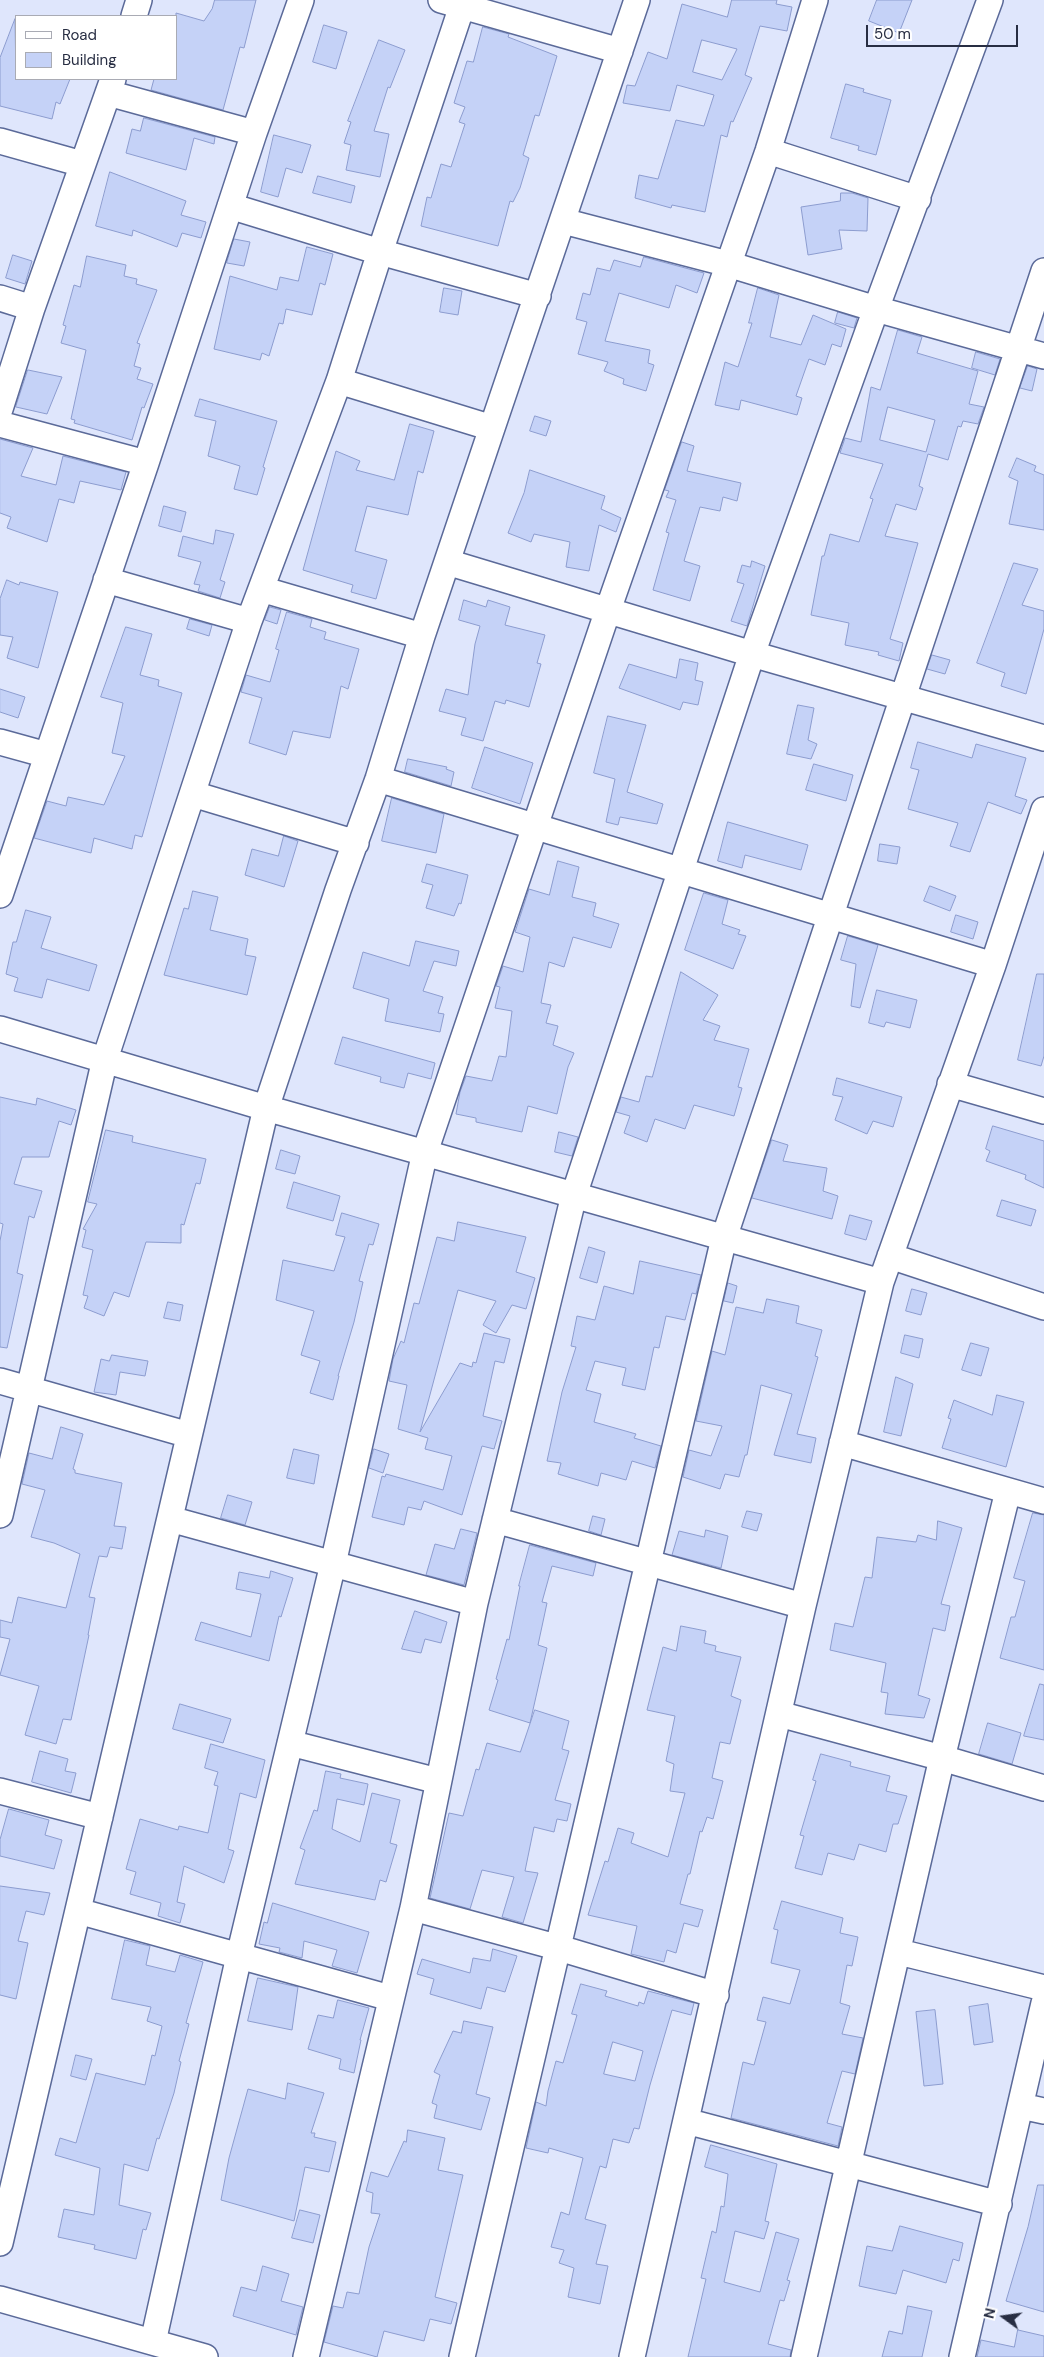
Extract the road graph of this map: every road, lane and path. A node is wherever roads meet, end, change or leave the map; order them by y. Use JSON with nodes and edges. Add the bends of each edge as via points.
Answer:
{"nodes":[{"id":1,"x":139,"y":0,"type":"edge"},
{"id":2,"x":301,"y":0,"type":"edge"},
{"id":3,"x":638,"y":0,"type":"edge"},
{"id":4,"x":815,"y":0,"type":"edge"},
{"id":5,"x":990,"y":0,"type":"edge"},
{"id":6,"x":456,"y":2,"type":"edge"},
{"id":7,"x":134,"y":15,"type":"edge"},
{"id":8,"x":620,"y":51,"type":"junction"},
{"id":9,"x":111,"y":86,"type":"edge"},
{"id":10,"x":254,"y":133,"type":"junction"},
{"id":11,"x":0,"y":141,"type":"edge"},
{"id":12,"x":768,"y":152,"type":"junction"},
{"id":13,"x":82,"y":164,"type":"junction"},
{"id":14,"x":918,"y":199,"type":"junction"},
{"id":15,"x":230,"y":206,"type":"junction"},
{"id":16,"x":563,"y":220,"type":"junction"},
{"id":17,"x":380,"y":252,"type":"junction"},
{"id":18,"x":728,"y":264,"type":"junction"},
{"id":19,"x":1044,"y":270,"type":"edge"},
{"id":20,"x":538,"y":296,"type":"junction"},
{"id":21,"x":0,"y":298,"type":"edge"},
{"id":22,"x":32,"y":308,"type":"junction"},
{"id":23,"x":876,"y":309,"type":"junction"},
{"id":24,"x":1019,"y":348,"type":"junction"},
{"id":25,"x":1044,"y":356,"type":"edge"},
{"id":26,"x":340,"y":382,"type":"junction"},
{"id":27,"x":0,"y":409,"type":"edge"},
{"id":28,"x":0,"y":424,"type":"edge"},
{"id":29,"x":492,"y":428,"type":"junction"},
{"id":30,"x":146,"y":463,"type":"junction"},
{"id":31,"x":447,"y":562,"type":"junction"},
{"id":32,"x":106,"y":580,"type":"junction"},
{"id":33,"x":261,"y":589,"type":"junction"},
{"id":34,"x":608,"y":610,"type":"junction"},
{"id":35,"x":249,"y":621,"type":"junction"},
{"id":36,"x":422,"y":636,"type":"junction"},
{"id":37,"x":752,"y":654,"type":"junction"},
{"id":38,"x":901,"y":698,"type":"junction"},
{"id":39,"x":1044,"y":738,"type":"edge"},
{"id":40,"x":0,"y":742,"type":"edge"},
{"id":41,"x":47,"y":756,"type":"junction"},
{"id":42,"x":378,"y":779,"type":"junction"},
{"id":43,"x":193,"y":794,"type":"junction"},
{"id":44,"x":1044,"y":810,"type":"edge"},
{"id":45,"x":535,"y":828,"type":"junction"},
{"id":46,"x":356,"y":843,"type":"junction"},
{"id":47,"x":680,"y":871,"type":"junction"},
{"id":48,"x":0,"y":895,"type":"edge"},
{"id":49,"x":831,"y":916,"type":"junction"},
{"id":50,"x":993,"y":965,"type":"junction"},
{"id":51,"x":0,"y":1029,"type":"edge"},
{"id":52,"x":104,"y":1059,"type":"junction"},
{"id":53,"x":950,"y":1084,"type":"junction"},
{"id":54,"x":266,"y":1108,"type":"junction"},
{"id":55,"x":1044,"y":1111,"type":"edge"},
{"id":56,"x":425,"y":1152,"type":"junction"},
{"id":57,"x":574,"y":1194,"type":"junction"},
{"id":58,"x":724,"y":1238,"type":"junction"},
{"id":59,"x":890,"y":1256,"type":"junction"},
{"id":60,"x":881,"y":1282,"type":"junction"},
{"id":61,"x":1044,"y":1307,"type":"edge"},
{"id":62,"x":0,"y":1381,"type":"edge"},
{"id":63,"x":29,"y":1390,"type":"junction"},
{"id":64,"x":189,"y":1435,"type":"junction"},
{"id":65,"x":842,"y":1443,"type":"junction"},
{"id":66,"x":1008,"y":1491,"type":"junction"},
{"id":67,"x":1044,"y":1500,"type":"edge"},
{"id":68,"x":0,"y":1515,"type":"edge"},
{"id":69,"x":170,"y":1519,"type":"junction"},
{"id":70,"x":495,"y":1520,"type":"junction"},
{"id":71,"x":646,"y":1563,"type":"junction"},
{"id":72,"x":333,"y":1564,"type":"junction"},
{"id":73,"x":475,"y":1603,"type":"junction"},
{"id":74,"x":803,"y":1606,"type":"junction"},
{"id":75,"x":779,"y":1714,"type":"junction"},
{"id":76,"x":290,"y":1743,"type":"junction"},
{"id":77,"x":942,"y":1758,"type":"junction"},
{"id":78,"x":438,"y":1781,"type":"junction"},
{"id":79,"x":1044,"y":1788,"type":"edge"},
{"id":80,"x":0,"y":1791,"type":"edge"},
{"id":81,"x":100,"y":1817,"type":"junction"},
{"id":82,"x":412,"y":1908,"type":"junction"},
{"id":83,"x":78,"y":1911,"type":"junction"},
{"id":84,"x":556,"y":1947,"type":"junction"},
{"id":85,"x":899,"y":1952,"type":"junction"},
{"id":86,"x":239,"y":1956,"type":"junction"},
{"id":87,"x":1044,"y":1988,"type":"edge"},
{"id":88,"x":716,"y":1995,"type":"junction"},
{"id":89,"x":390,"y":1998,"type":"junction"},
{"id":90,"x":1044,"y":2003,"type":"edge"},
{"id":91,"x":1032,"y":2108,"type":"edge"},
{"id":92,"x":686,"y":2122,"type":"junction"},
{"id":93,"x":849,"y":2165,"type":"junction"},
{"id":94,"x":999,"y":2204,"type":"junction"},
{"id":95,"x":0,"y":2243,"type":"edge"},
{"id":96,"x":0,"y":2299,"type":"edge"},
{"id":97,"x":153,"y":2342,"type":"junction"},
{"id":98,"x":126,"y":2346,"type":"edge"},
{"id":99,"x":205,"y":2357,"type":"edge"},
{"id":100,"x":306,"y":2357,"type":"edge"},
{"id":101,"x":462,"y":2357,"type":"edge"},
{"id":102,"x":632,"y":2357,"type":"edge"},
{"id":103,"x":804,"y":2357,"type":"edge"},
{"id":104,"x":962,"y":2357,"type":"edge"}],
"edges":[{"from":1,"to":7,"type":"street"},
{"from":2,"to":10,"type":"street"},
{"from":3,"to":8,"type":"street"},
{"from":4,"to":12,"type":"street"},
{"from":5,"to":14,"type":"street"},
{"from":6,"to":8,"type":"street"},
{"from":6,"to":17,"type":"street"},
{"from":8,"to":16,"type":"street"},
{"from":9,"to":10,"type":"street"},
{"from":9,"to":13,"type":"street"},
{"from":10,"to":15,"type":"street"},
{"from":11,"to":13,"type":"street"},
{"from":12,"to":14,"type":"street"},
{"from":12,"to":18,"type":"street"},
{"from":13,"to":22,"type":"street"},
{"from":14,"to":23,"type":"street"},
{"from":15,"to":17,"type":"street"},
{"from":15,"to":30,"type":"street"},
{"from":16,"to":18,"type":"street"},
{"from":16,"to":20,"type":"street"},
{"from":17,"to":20,"type":"street"},
{"from":17,"to":26,"type":"street"},
{"from":18,"to":23,"type":"street"},
{"from":18,"to":34,"type":"street"},
{"from":19,"to":24,"type":"street"},
{"from":20,"to":29,"type":"street"},
{"from":21,"to":22,"type":"street"},
{"from":22,"to":27,"type":"street"},
{"from":23,"to":24,"type":"street"},
{"from":23,"to":37,"type":"street"},
{"from":24,"to":25,"type":"street"},
{"from":24,"to":38,"type":"street"},
{"from":26,"to":29,"type":"street"},
{"from":26,"to":33,"type":"street"},
{"from":28,"to":30,"type":"street"},
{"from":29,"to":31,"type":"street"},
{"from":30,"to":32,"type":"street"},
{"from":31,"to":34,"type":"street"},
{"from":31,"to":36,"type":"street"},
{"from":32,"to":35,"type":"street"},
{"from":32,"to":41,"type":"street"},
{"from":33,"to":35,"type":"street"},
{"from":33,"to":36,"type":"street"},
{"from":34,"to":37,"type":"street"},
{"from":34,"to":45,"type":"street"},
{"from":35,"to":43,"type":"street"},
{"from":36,"to":42,"type":"street"},
{"from":37,"to":38,"type":"street"},
{"from":37,"to":47,"type":"street"},
{"from":38,"to":39,"type":"street"},
{"from":38,"to":49,"type":"street"},
{"from":40,"to":41,"type":"street"},
{"from":41,"to":48,"type":"street"},
{"from":42,"to":45,"type":"street"},
{"from":42,"to":46,"type":"street"},
{"from":43,"to":46,"type":"street"},
{"from":43,"to":52,"type":"street"},
{"from":44,"to":50,"type":"street"},
{"from":45,"to":47,"type":"street"},
{"from":45,"to":56,"type":"street"},
{"from":46,"to":54,"type":"street"},
{"from":47,"to":49,"type":"street"},
{"from":47,"to":57,"type":"street"},
{"from":49,"to":50,"type":"street"},
{"from":49,"to":58,"type":"street"},
{"from":50,"to":53,"type":"street"},
{"from":51,"to":52,"type":"street"},
{"from":52,"to":54,"type":"street"},
{"from":52,"to":63,"type":"street"},
{"from":53,"to":55,"type":"street"},
{"from":53,"to":59,"type":"street"},
{"from":54,"to":56,"type":"street"},
{"from":54,"to":64,"type":"street"},
{"from":56,"to":57,"type":"street"},
{"from":56,"to":72,"type":"street"},
{"from":57,"to":58,"type":"street"},
{"from":57,"to":70,"type":"street"},
{"from":58,"to":60,"type":"street"},
{"from":58,"to":71,"type":"street"},
{"from":59,"to":60,"type":"street"},
{"from":59,"to":61,"type":"street"},
{"from":60,"to":65,"type":"street"},
{"from":62,"to":63,"type":"street"},
{"from":63,"to":64,"type":"street"},
{"from":63,"to":68,"type":"street"},
{"from":64,"to":69,"type":"street"},
{"from":65,"to":66,"type":"street"},
{"from":65,"to":74,"type":"street"},
{"from":66,"to":67,"type":"street"},
{"from":66,"to":77,"type":"street"},
{"from":69,"to":72,"type":"street"},
{"from":69,"to":81,"type":"street"},
{"from":70,"to":71,"type":"street"},
{"from":70,"to":73,"type":"street"},
{"from":71,"to":74,"type":"street"},
{"from":71,"to":84,"type":"street"},
{"from":72,"to":73,"type":"street"},
{"from":72,"to":76,"type":"street"},
{"from":73,"to":78,"type":"street"},
{"from":74,"to":75,"type":"street"},
{"from":75,"to":77,"type":"street"},
{"from":75,"to":88,"type":"street"},
{"from":76,"to":78,"type":"street"},
{"from":76,"to":86,"type":"street"},
{"from":77,"to":79,"type":"street"},
{"from":77,"to":85,"type":"street"},
{"from":78,"to":82,"type":"street"},
{"from":80,"to":81,"type":"street"},
{"from":81,"to":83,"type":"street"},
{"from":82,"to":84,"type":"street"},
{"from":82,"to":89,"type":"street"},
{"from":83,"to":86,"type":"street"},
{"from":83,"to":95,"type":"street"},
{"from":84,"to":88,"type":"street"},
{"from":84,"to":101,"type":"street"},
{"from":85,"to":87,"type":"street"},
{"from":85,"to":93,"type":"street"},
{"from":86,"to":89,"type":"street"},
{"from":86,"to":97,"type":"street"},
{"from":88,"to":92,"type":"street"},
{"from":89,"to":100,"type":"street"},
{"from":90,"to":91,"type":"street"},
{"from":91,"to":94,"type":"street"},
{"from":92,"to":93,"type":"street"},
{"from":92,"to":102,"type":"street"},
{"from":93,"to":94,"type":"street"},
{"from":93,"to":103,"type":"street"},
{"from":94,"to":104,"type":"street"},
{"from":96,"to":98,"type":"street"},
{"from":97,"to":98,"type":"street"},
{"from":97,"to":99,"type":"street"}]}
